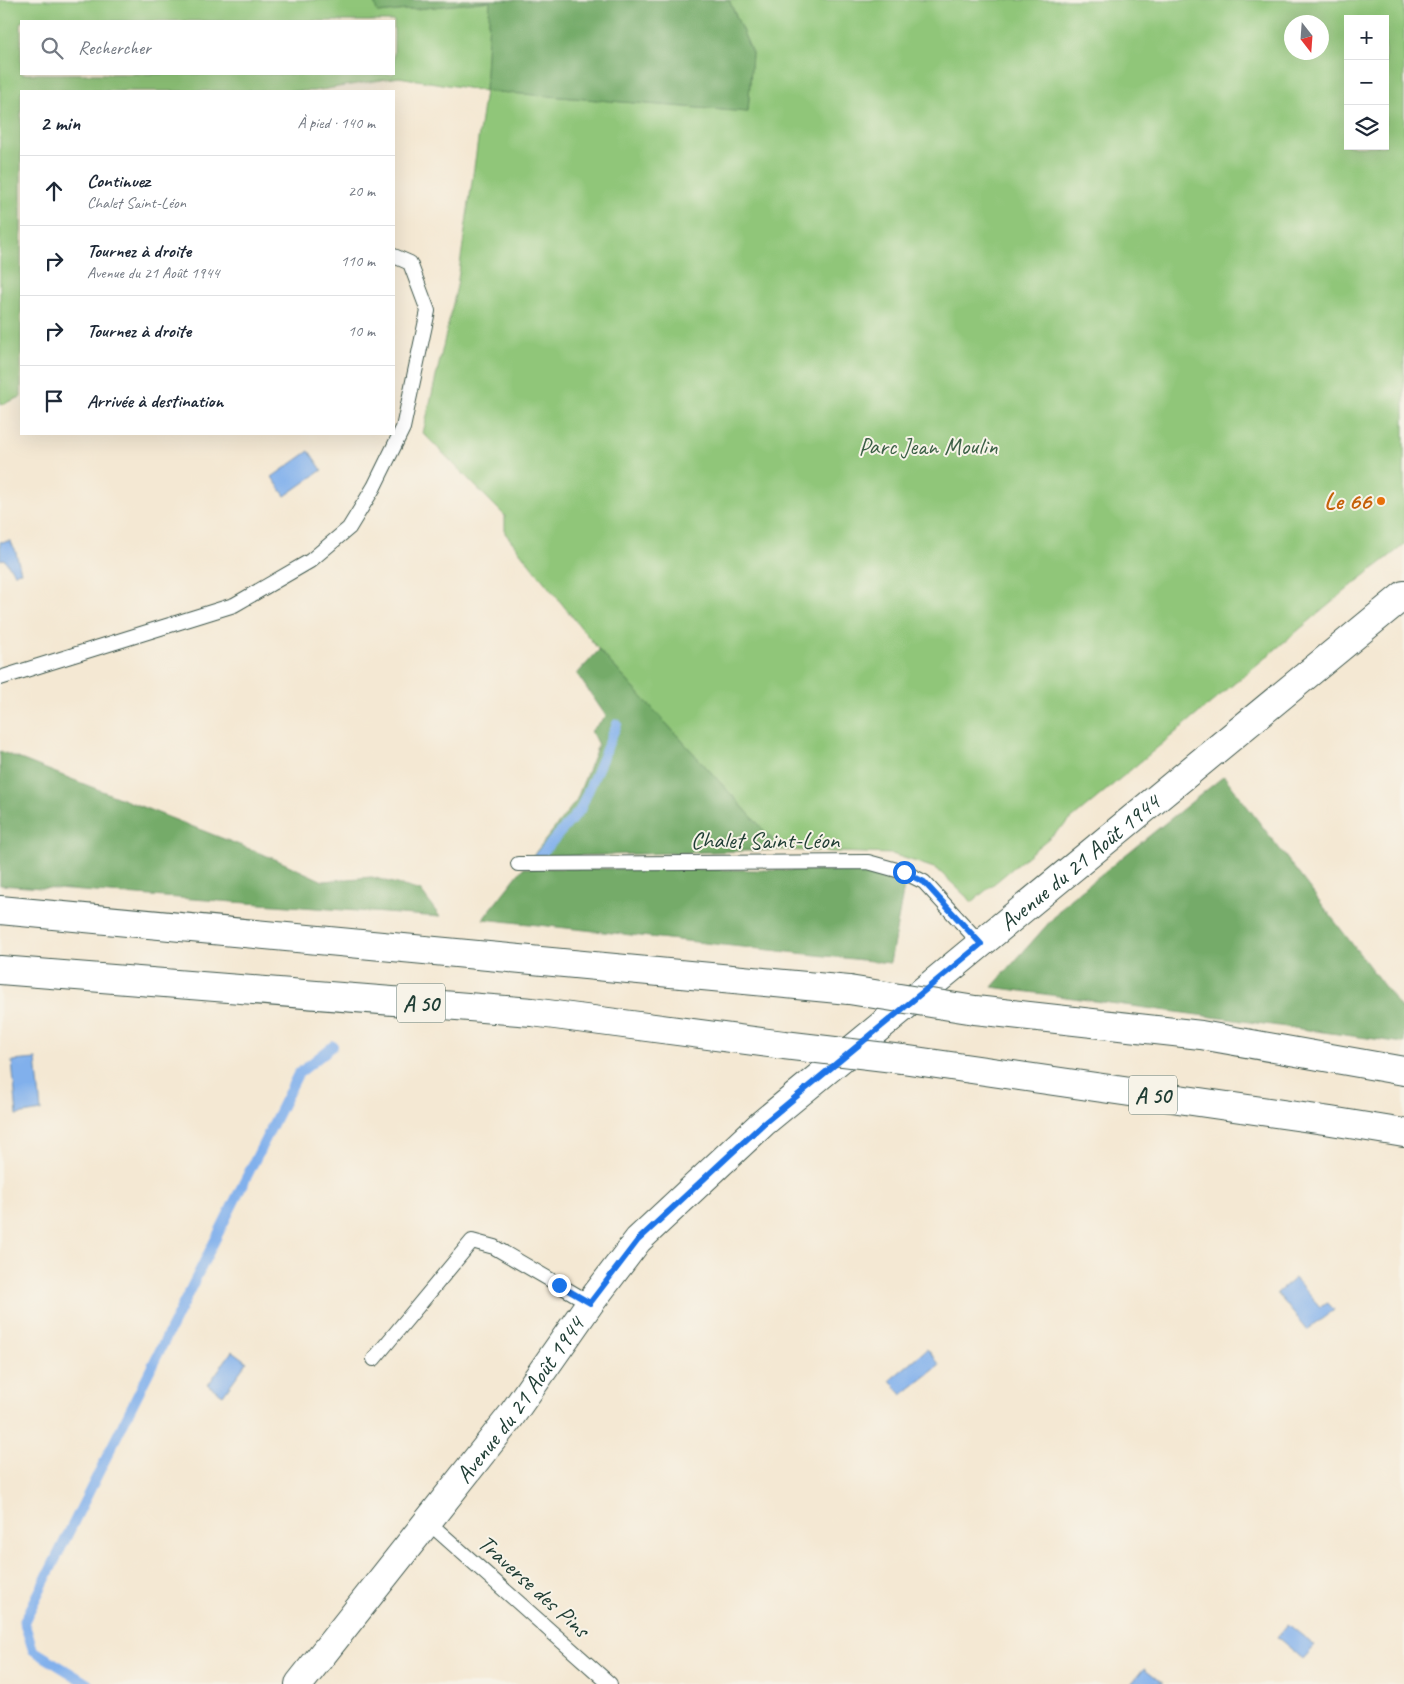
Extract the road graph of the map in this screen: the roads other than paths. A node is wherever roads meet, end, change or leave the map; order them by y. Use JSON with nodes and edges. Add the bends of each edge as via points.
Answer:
{"nodes":[{"id":1,"x":395,"y":256,"type":"edge"},
{"id":2,"x":1404,"y":594,"type":"edge"},
{"id":3,"x":0,"y":678,"type":"edge"},
{"id":4,"x":518,"y":864,"type":"dead end"},
{"id":5,"x":0,"y":910,"type":"edge"},
{"id":6,"x":981,"y":944,"type":"junction"},
{"id":7,"x":0,"y":970,"type":"edge"},
{"id":8,"x":1404,"y":1071,"type":"edge"},
{"id":9,"x":1404,"y":1134,"type":"edge"},
{"id":10,"x":590,"y":1303,"type":"junction"},
{"id":11,"x":374,"y":1359,"type":"dead end"},
{"id":12,"x":428,"y":1522,"type":"junction"},
{"id":13,"x":299,"y":1684,"type":"edge"},
{"id":14,"x":610,"y":1684,"type":"edge"}],
"edges":[{"from":1,"to":3,"type":"lane","via":[[410,263],[428,312],[403,428],[374,487],[349,528],[310,561],[234,605]]},
{"from":2,"to":6,"type":"main road","name":"Avenue du 21 Août 1944"},
{"from":4,"to":6,"type":"lane","name":"Chalet Saint-Léon","via":[[868,862],[904,872],[924,882]]},
{"from":5,"to":8,"type":"main road","number":"A 50","bridge":true,"via":[[849,990],[975,1010],[1201,1035]]},
{"from":6,"to":10,"type":"main road","name":"Avenue du 21 Août 1944","via":[[763,1124],[638,1240]]},
{"from":7,"to":9,"type":"main road","number":"A 50","bridge":true,"via":[[532,1012],[902,1059]]},
{"from":10,"to":11,"type":"lane","via":[[494,1247],[472,1241]]},
{"from":10,"to":12,"type":"main road","name":"Avenue du 21 Août 1944","via":[[511,1416]]},
{"from":12,"to":13,"type":"main road","name":"Avenue du 21 Août 1944"},
{"from":12,"to":14,"type":"lane","name":"Traverse des Pins"}]}
